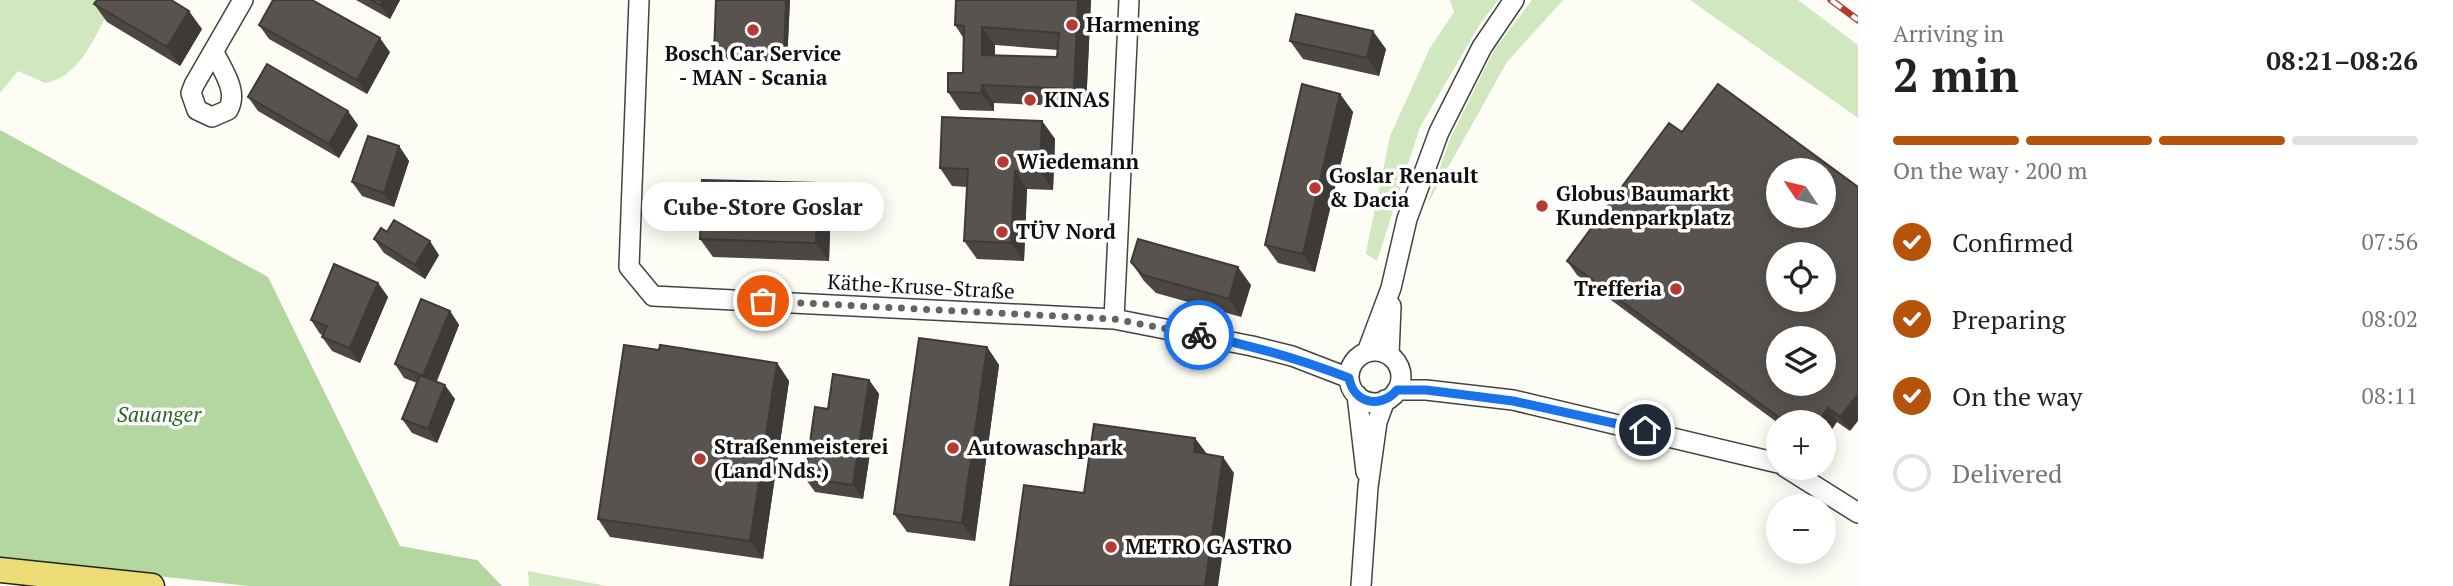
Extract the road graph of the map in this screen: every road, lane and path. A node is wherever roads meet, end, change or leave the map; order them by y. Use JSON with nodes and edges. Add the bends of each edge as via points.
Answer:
{"nodes":[{"id":1,"x":243,"y":0,"type":"edge"},
{"id":2,"x":639,"y":0,"type":"edge"},
{"id":3,"x":1129,"y":0,"type":"edge"},
{"id":4,"x":1514,"y":0,"type":"edge"},
{"id":5,"x":214,"y":52,"type":"dead end"},
{"id":6,"x":1391,"y":288,"type":"junction"},
{"id":7,"x":1114,"y":319,"type":"junction"},
{"id":8,"x":1389,"y":355,"type":"junction"},
{"id":9,"x":1357,"y":371,"type":"junction"},
{"id":10,"x":1394,"y":388,"type":"junction"},
{"id":11,"x":1766,"y":460,"type":"edge"},
{"id":12,"x":1806,"y":480,"type":"edge"},
{"id":13,"x":1368,"y":487,"type":"junction"},
{"id":14,"x":1858,"y":513,"type":"edge"},
{"id":15,"x":0,"y":570,"type":"edge"},
{"id":16,"x":152,"y":586,"type":"edge"},
{"id":17,"x":1361,"y":586,"type":"edge"}],
"edges":[{"from":1,"to":5,"type":"street"},
{"from":2,"to":7,"type":"street","name":"Käthe-Kruse-Straße","via":[[629,267],[653,296]]},
{"from":3,"to":7,"type":"street"},
{"from":4,"to":6,"type":"street","via":[[1482,47],[1439,132],[1407,219]]},
{"from":6,"to":8,"type":"street"},
{"from":6,"to":9,"type":"street"},
{"from":7,"to":9,"type":"street","name":"Käthe-Kruse-Straße"},
{"from":8,"to":9,"type":"street"},
{"from":8,"to":10,"type":"street"},
{"from":9,"to":10,"type":"street","via":[[1370,402]]},
{"from":9,"to":13,"type":"street"},
{"from":10,"to":11,"type":"street","via":[[1467,394],[1602,420]]},
{"from":10,"to":13,"type":"street","via":[[1377,422]]},
{"from":12,"to":14,"type":"street"},
{"from":13,"to":17,"type":"street"},
{"from":15,"to":16,"type":"main road"}]}
